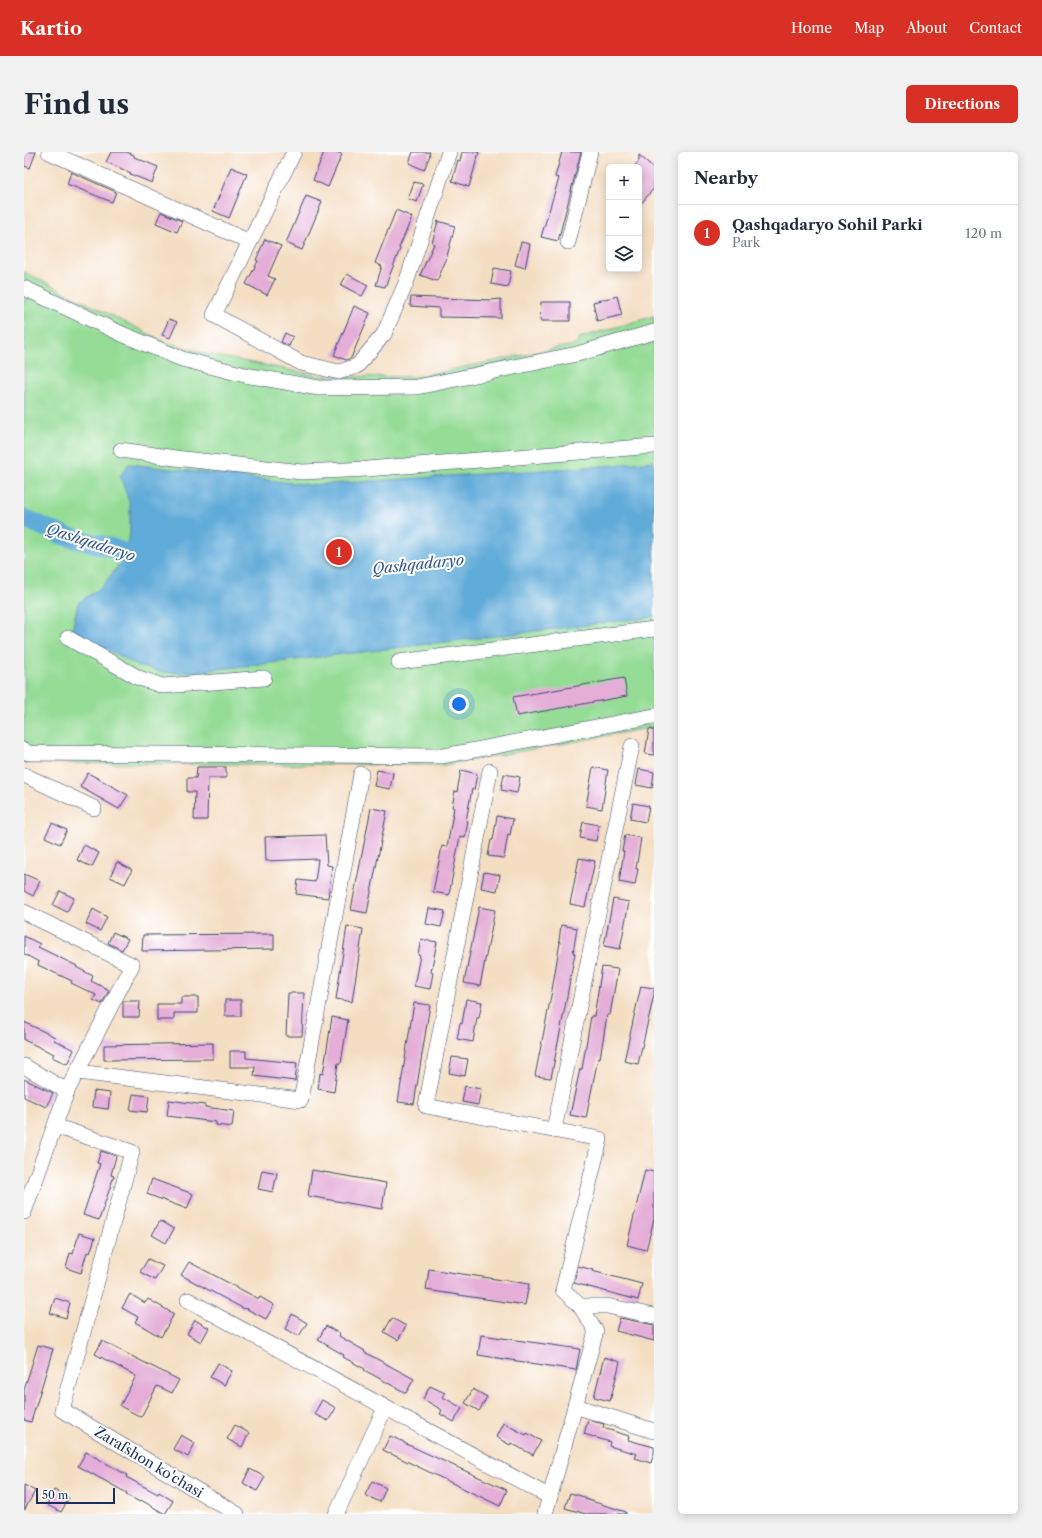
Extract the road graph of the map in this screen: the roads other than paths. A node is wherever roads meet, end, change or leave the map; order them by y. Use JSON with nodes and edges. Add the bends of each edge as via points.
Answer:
{"nodes":[{"id":1,"x":49,"y":152,"type":"edge"},
{"id":2,"x":294,"y":152,"type":"edge"},
{"id":3,"x":449,"y":152,"type":"edge"},
{"id":4,"x":590,"y":152,"type":"edge"},
{"id":5,"x":250,"y":242,"type":"junction"},
{"id":6,"x":568,"y":242,"type":"dead end"},
{"id":7,"x":24,"y":288,"type":"edge"},
{"id":8,"x":654,"y":332,"type":"edge"},
{"id":9,"x":654,"y":446,"type":"edge"},
{"id":10,"x":121,"y":450,"type":"dead end"},
{"id":11,"x":654,"y":629,"type":"edge"},
{"id":12,"x":68,"y":638,"type":"dead end"},
{"id":13,"x":399,"y":662,"type":"dead end"},
{"id":14,"x":264,"y":678,"type":"dead end"},
{"id":15,"x":654,"y":716,"type":"edge"},
{"id":16,"x":632,"y":746,"type":"dead end"},
{"id":17,"x":24,"y":750,"type":"edge"},
{"id":18,"x":490,"y":771,"type":"dead end"},
{"id":19,"x":361,"y":774,"type":"dead end"},
{"id":20,"x":24,"y":775,"type":"edge"},
{"id":21,"x":94,"y":808,"type":"dead end"},
{"id":22,"x":24,"y":912,"type":"edge"},
{"id":23,"x":24,"y":1066,"type":"edge"},
{"id":24,"x":78,"y":1072,"type":"junction"},
{"id":25,"x":67,"y":1091,"type":"junction"},
{"id":26,"x":55,"y":1126,"type":"junction"},
{"id":27,"x":554,"y":1130,"type":"junction"},
{"id":28,"x":25,"y":1206,"type":"edge"},
{"id":29,"x":188,"y":1300,"type":"dead end"},
{"id":30,"x":580,"y":1306,"type":"junction"},
{"id":31,"x":654,"y":1316,"type":"edge"},
{"id":32,"x":575,"y":1406,"type":"junction"},
{"id":33,"x":385,"y":1408,"type":"junction"},
{"id":34,"x":654,"y":1432,"type":"edge"},
{"id":35,"x":550,"y":1497,"type":"junction"},
{"id":36,"x":237,"y":1514,"type":"edge"},
{"id":37,"x":336,"y":1514,"type":"edge"},
{"id":38,"x":546,"y":1514,"type":"edge"}],
"edges":[{"from":1,"to":5,"type":"street"},
{"from":2,"to":5,"type":"street"},
{"from":3,"to":5,"type":"street","via":[[406,283],[384,334],[357,366],[339,372],[301,363],[214,315]]},
{"from":4,"to":6,"type":"street"},
{"from":7,"to":8,"type":"street","via":[[182,359],[245,375],[319,388],[417,387],[577,354]]},
{"from":9,"to":10,"type":"street","via":[[302,472]]},
{"from":11,"to":13,"type":"street"},
{"from":12,"to":14,"type":"street","via":[[139,678],[163,686]]},
{"from":15,"to":17,"type":"street","via":[[443,756],[28,753]]},
{"from":16,"to":27,"type":"street"},
{"from":18,"to":27,"type":"street","via":[[426,1106]]},
{"from":19,"to":24,"type":"street","via":[[301,1100]]},
{"from":20,"to":21,"type":"street"},
{"from":22,"to":24,"type":"street","via":[[132,966]]},
{"from":23,"to":25,"type":"street"},
{"from":24,"to":25,"type":"street"},
{"from":25,"to":26,"type":"street"},
{"from":26,"to":28,"type":"street"},
{"from":26,"to":36,"type":"street","name":"Zarafshon ko'chasi","via":[[132,1152],[62,1410]]},
{"from":27,"to":30,"type":"street","via":[[600,1139],[563,1290]]},
{"from":29,"to":33,"type":"street"},
{"from":30,"to":31,"type":"street","via":[[607,1306]]},
{"from":30,"to":32,"type":"street","via":[[596,1331]]},
{"from":32,"to":34,"type":"street"},
{"from":32,"to":35,"type":"street"},
{"from":33,"to":35,"type":"street"},
{"from":33,"to":37,"type":"street"},
{"from":35,"to":38,"type":"street"}]}
